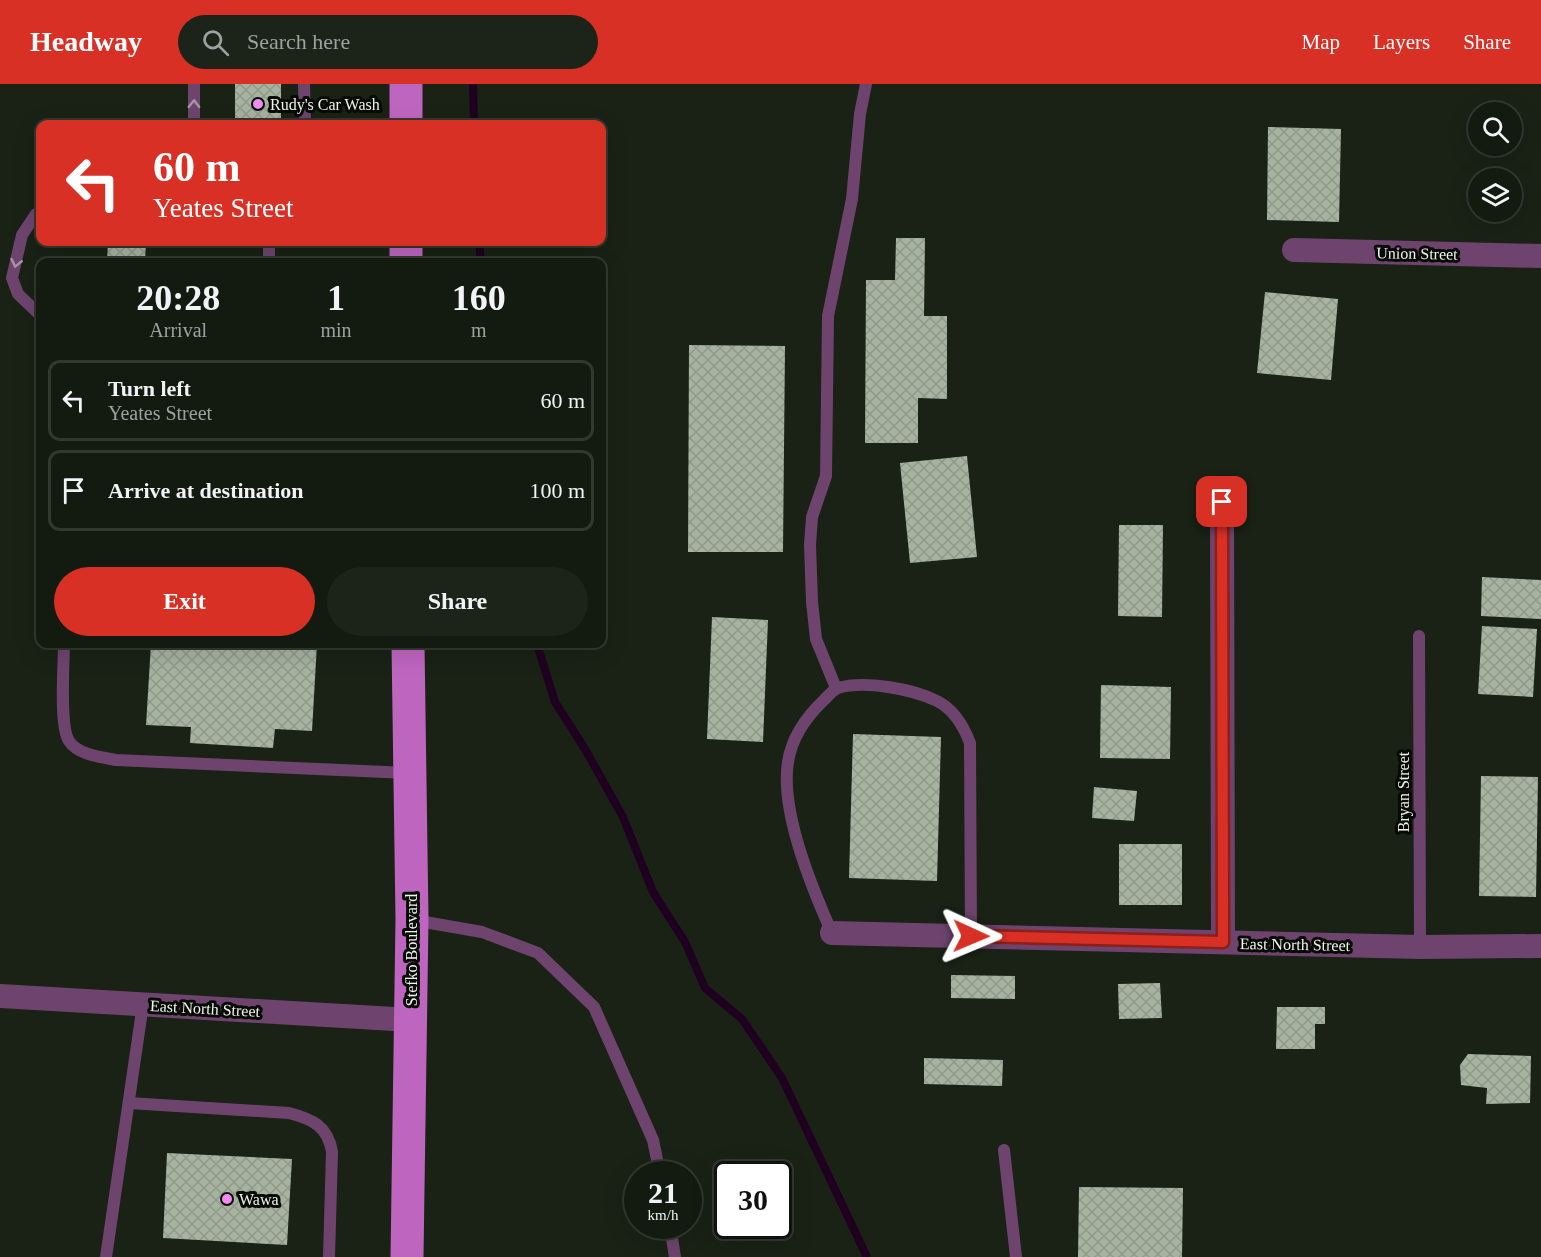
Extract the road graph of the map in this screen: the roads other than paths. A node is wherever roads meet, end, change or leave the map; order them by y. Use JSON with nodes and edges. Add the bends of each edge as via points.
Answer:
{"nodes":[{"id":1,"x":194,"y":84,"type":"edge"},
{"id":2,"x":304,"y":84,"type":"edge"},
{"id":3,"x":406,"y":84,"type":"edge"},
{"id":4,"x":866,"y":84,"type":"edge"},
{"id":5,"x":194,"y":120,"type":"edge"},
{"id":6,"x":305,"y":120,"type":"edge"},
{"id":7,"x":406,"y":120,"type":"edge"},
{"id":8,"x":36,"y":214,"type":"edge"},
{"id":9,"x":1294,"y":250,"type":"dead end"},
{"id":10,"x":1541,"y":256,"type":"edge"},
{"id":11,"x":36,"y":311,"type":"edge"},
{"id":12,"x":1222,"y":502,"type":"dead end"},
{"id":13,"x":1419,"y":636,"type":"dead end"},
{"id":14,"x":64,"y":648,"type":"edge"},
{"id":15,"x":408,"y":648,"type":"edge"},
{"id":16,"x":836,"y":688,"type":"junction"},
{"id":17,"x":411,"y":773,"type":"junction"},
{"id":18,"x":412,"y":919,"type":"junction"},
{"id":19,"x":832,"y":933,"type":"joint"},
{"id":20,"x":971,"y":936,"type":"junction"},
{"id":21,"x":1223,"y":942,"type":"junction"},
{"id":22,"x":1541,"y":946,"type":"edge"},
{"id":23,"x":1420,"y":947,"type":"junction"},
{"id":24,"x":0,"y":996,"type":"edge"},
{"id":25,"x":143,"y":1004,"type":"junction"},
{"id":26,"x":411,"y":1020,"type":"junction"},
{"id":27,"x":129,"y":1103,"type":"junction"},
{"id":28,"x":1004,"y":1150,"type":"dead end"},
{"id":29,"x":657,"y":1161,"type":"edge"},
{"id":30,"x":672,"y":1239,"type":"edge"},
{"id":31,"x":106,"y":1257,"type":"edge"},
{"id":32,"x":330,"y":1257,"type":"edge"},
{"id":33,"x":407,"y":1257,"type":"edge"},
{"id":34,"x":675,"y":1257,"type":"edge"},
{"id":35,"x":1016,"y":1257,"type":"edge"}],
"edges":[{"from":5,"to":1,"type":"lane","one_way":true},
{"from":2,"to":6,"type":"lane"},
{"from":3,"to":7,"type":"main road"},
{"from":4,"to":16,"type":"lane","via":[[852,199],[828,316],[826,476],[812,517],[810,545],[816,639]]},
{"from":8,"to":11,"type":"lane","one_way":true,"via":[[22,235],[12,278],[18,294]]},
{"from":9,"to":10,"type":"street","name":"Union Street"},
{"from":12,"to":21,"type":"street"},
{"from":13,"to":23,"type":"lane","name":"Bryan Street"},
{"from":14,"to":17,"type":"lane","via":[[64,726],[69,742],[84,753],[116,760]]},
{"from":15,"to":17,"type":"main road","name":"Stefko Boulevard"},
{"from":16,"to":19,"type":"lane","via":[[807,716],[787,763],[788,810],[814,892]]},
{"from":16,"to":20,"type":"lane","via":[[891,687],[938,701],[962,724],[970,743]]},
{"from":17,"to":18,"type":"main road","name":"Stefko Boulevard"},
{"from":18,"to":26,"type":"main road","name":"Stefko Boulevard"},
{"from":18,"to":29,"type":"lane","via":[[482,932],[538,953],[594,1007],[653,1140]]},
{"from":19,"to":20,"type":"street","name":"East North Street"},
{"from":20,"to":21,"type":"street","name":"East North Street"},
{"from":21,"to":23,"type":"street","name":"East North Street"},
{"from":22,"to":23,"type":"street","name":"East North Street"},
{"from":24,"to":25,"type":"street","name":"East North Street"},
{"from":25,"to":26,"type":"street","name":"East North Street"},
{"from":25,"to":27,"type":"lane"},
{"from":26,"to":33,"type":"main road","name":"Stefko Boulevard"},
{"from":27,"to":31,"type":"lane"},
{"from":27,"to":32,"type":"lane","via":[[289,1113],[321,1126],[330,1139],[332,1152]]},
{"from":28,"to":35,"type":"lane"},
{"from":30,"to":34,"type":"lane"}]}
